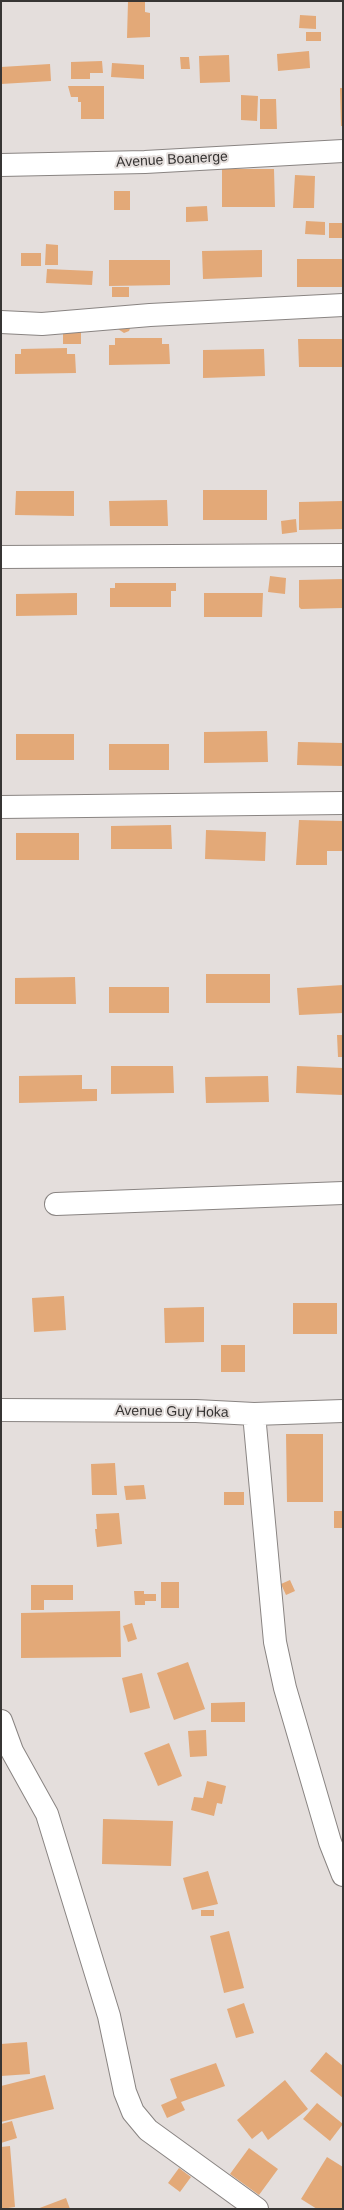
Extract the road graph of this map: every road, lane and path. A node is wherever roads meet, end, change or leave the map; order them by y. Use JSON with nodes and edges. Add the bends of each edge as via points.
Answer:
{"nodes":[{"id":1,"x":343,"y":151,"type":"edge"},
{"id":2,"x":1,"y":165,"type":"edge"},
{"id":3,"x":343,"y":305,"type":"edge"},
{"id":4,"x":1,"y":322,"type":"edge"},
{"id":5,"x":343,"y":554,"type":"edge"},
{"id":6,"x":1,"y":557,"type":"edge"},
{"id":7,"x":343,"y":803,"type":"edge"},
{"id":8,"x":1,"y":806,"type":"edge"},
{"id":9,"x":343,"y":1193,"type":"edge"},
{"id":10,"x":56,"y":1204,"type":"dead end"},
{"id":11,"x":1,"y":1410,"type":"edge"},
{"id":12,"x":343,"y":1411,"type":"edge"},
{"id":13,"x":254,"y":1414,"type":"junction"},
{"id":14,"x":1,"y":1721,"type":"edge"},
{"id":15,"x":343,"y":1875,"type":"edge"},
{"id":16,"x":257,"y":2209,"type":"edge"}],
"edges":[{"from":1,"to":2,"type":"street","name":"Avenue Boanerge","via":[[145,162]]},
{"from":3,"to":4,"type":"street","via":[[150,315],[42,324]]},
{"from":5,"to":6,"type":"street"},
{"from":7,"to":8,"type":"street"},
{"from":9,"to":10,"type":"street"},
{"from":11,"to":13,"type":"street","name":"Avenue Guy Hoka","via":[[196,1411]]},
{"from":12,"to":13,"type":"street","name":"Avenue Guy Hoka"},
{"from":13,"to":15,"type":"street","via":[[277,1649],[284,1688],[330,1842]]},
{"from":14,"to":16,"type":"street","via":[[12,1751],[47,1814],[109,2016],[125,2092],[133,2112],[148,2130]]}]}
